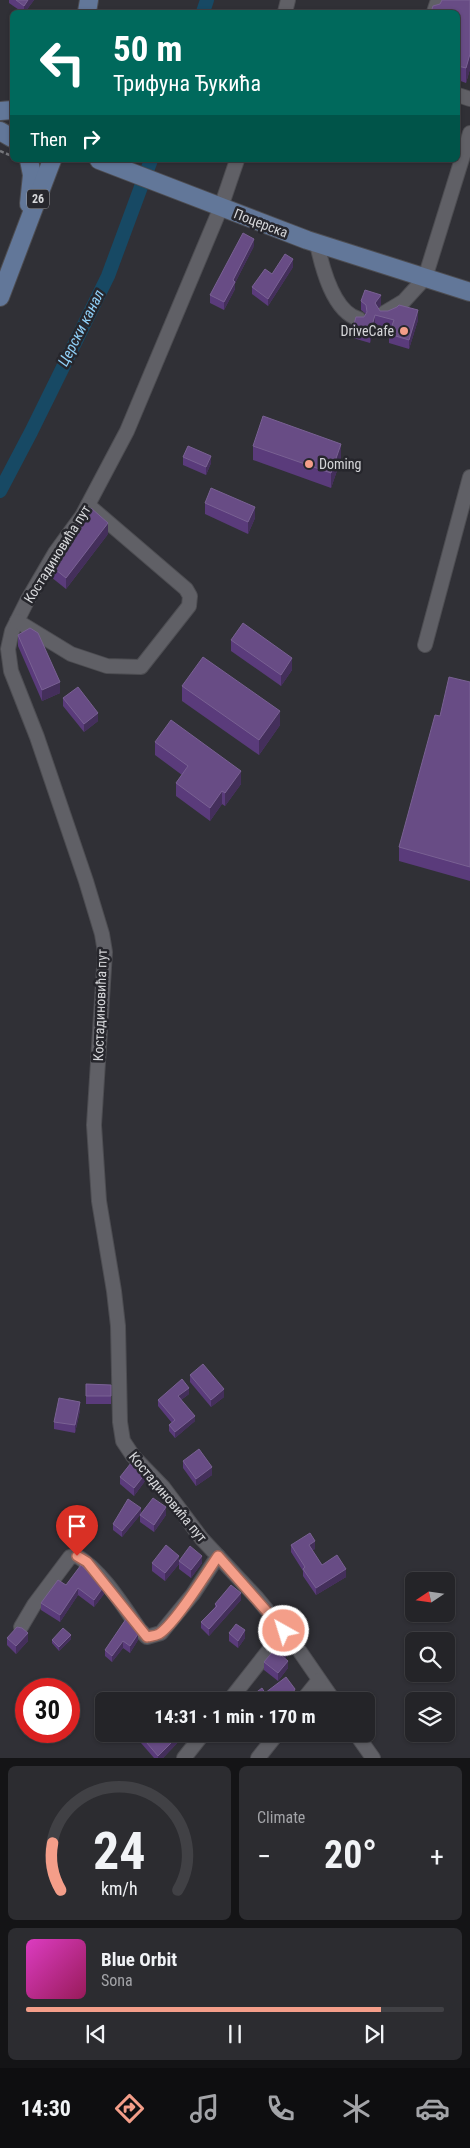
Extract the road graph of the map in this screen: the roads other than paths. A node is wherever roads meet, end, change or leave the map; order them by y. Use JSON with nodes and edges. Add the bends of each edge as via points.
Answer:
{"nodes":[{"id":1,"x":470,"y":132,"type":"edge"},
{"id":2,"x":29,"y":162,"type":"edge"},
{"id":3,"x":51,"y":162,"type":"edge"},
{"id":4,"x":104,"y":162,"type":"edge"},
{"id":5,"x":236,"y":162,"type":"edge"},
{"id":6,"x":221,"y":207,"type":"junction"},
{"id":7,"x":24,"y":238,"type":"junction"},
{"id":8,"x":317,"y":244,"type":"junction"},
{"id":9,"x":425,"y":278,"type":"junction"},
{"id":10,"x":470,"y":292,"type":"edge"},
{"id":11,"x":0,"y":297,"type":"edge"},
{"id":12,"x":384,"y":313,"type":"edge"},
{"id":13,"x":359,"y":319,"type":"edge"},
{"id":14,"x":470,"y":476,"type":"edge"},
{"id":15,"x":88,"y":505,"type":"junction"},
{"id":16,"x":17,"y":621,"type":"junction"},
{"id":17,"x":425,"y":645,"type":"dead end"},
{"id":18,"x":8,"y":649,"type":"junction"},
{"id":19,"x":0,"y":662,"type":"edge"},
{"id":20,"x":218,"y":1556,"type":"junction"},
{"id":21,"x":21,"y":1627,"type":"edge"},
{"id":22,"x":284,"y":1631,"type":"junction"},
{"id":23,"x":319,"y":1680,"type":"junction"},
{"id":24,"x":236,"y":1692,"type":"edge"},
{"id":25,"x":309,"y":1692,"type":"edge"},
{"id":26,"x":328,"y":1692,"type":"edge"},
{"id":27,"x":197,"y":1742,"type":"edge"},
{"id":28,"x":271,"y":1742,"type":"edge"},
{"id":29,"x":362,"y":1742,"type":"edge"},
{"id":30,"x":184,"y":1758,"type":"edge"},
{"id":31,"x":258,"y":1758,"type":"edge"},
{"id":32,"x":373,"y":1758,"type":"edge"}],
"edges":[{"from":1,"to":9,"type":"street"},
{"from":2,"to":7,"type":"main road","via":[[32,175]]},
{"from":3,"to":7,"type":"main road","number":"26"},
{"from":4,"to":6,"type":"main road","name":"Поцерска"},
{"from":5,"to":6,"type":"street","name":"Костадиновића пут"},
{"from":6,"to":8,"type":"main road","name":"Поцерска"},
{"from":6,"to":15,"type":"street","name":"Костадиновића пут","via":[[127,431]]},
{"from":7,"to":11,"type":"main road","number":"26"},
{"from":8,"to":9,"type":"main road","name":"Поцерска"},
{"from":8,"to":13,"type":"street","via":[[336,299],[344,312]]},
{"from":9,"to":10,"type":"main road","name":"Поцерска"},
{"from":9,"to":12,"type":"street","via":[[404,301]]},
{"from":14,"to":17,"type":"street"},
{"from":15,"to":16,"type":"street","name":"Костадиновића пут","via":[[54,553]]},
{"from":15,"to":16,"type":"street","via":[[186,589],[190,596],[189,606],[141,667],[107,666],[71,654]]},
{"from":16,"to":18,"type":"street","name":"Костадиновића пут"},
{"from":18,"to":19,"type":"street"},
{"from":18,"to":20,"type":"street","name":"Костадиновића пут","via":[[11,671],[86,880],[105,952],[94,1125],[99,1201],[118,1326],[123,1442]]},
{"from":20,"to":21,"type":"street","via":[[184,1605],[155,1636],[147,1637],[140,1630],[87,1562],[77,1556],[70,1557]]},
{"from":20,"to":22,"type":"street","name":"Костадиновића пут"},
{"from":22,"to":23,"type":"street","name":"Костадиновића пут"},
{"from":22,"to":24,"type":"street"},
{"from":23,"to":25,"type":"street"},
{"from":23,"to":26,"type":"street","name":"Костадиновића пут"},
{"from":27,"to":30,"type":"street"},
{"from":28,"to":31,"type":"street"},
{"from":29,"to":32,"type":"street"}]}
